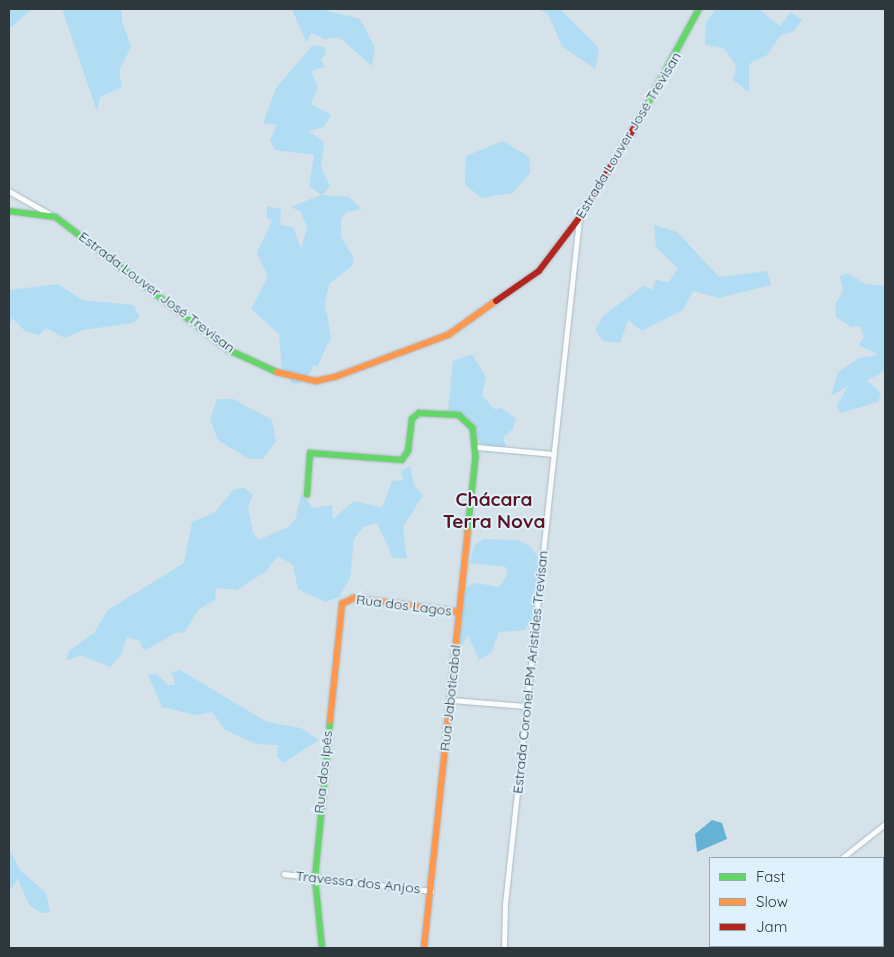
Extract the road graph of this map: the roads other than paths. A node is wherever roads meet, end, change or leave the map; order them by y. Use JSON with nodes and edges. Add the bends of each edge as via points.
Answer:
{"nodes":[{"id":1,"x":699,"y":9,"type":"edge"},
{"id":2,"x":9,"y":191,"type":"edge"},
{"id":3,"x":9,"y":211,"type":"edge"},
{"id":4,"x":48,"y":213,"type":"junction"},
{"id":5,"x":580,"y":217,"type":"junction"},
{"id":6,"x":477,"y":447,"type":"junction"},
{"id":7,"x":554,"y":454,"type":"junction"},
{"id":8,"x":307,"y":495,"type":"dead end"},
{"id":9,"x":349,"y":599,"type":"joint"},
{"id":10,"x":459,"y":612,"type":"junction"},
{"id":11,"x":451,"y":700,"type":"junction"},
{"id":12,"x":526,"y":706,"type":"junction"},
{"id":13,"x":885,"y":824,"type":"edge"},
{"id":14,"x":843,"y":857,"type":"edge"},
{"id":15,"x":284,"y":874,"type":"dead end"},
{"id":16,"x":315,"y":878,"type":"junction"},
{"id":17,"x":431,"y":891,"type":"junction"},
{"id":18,"x":322,"y":948,"type":"edge"},
{"id":19,"x":424,"y":948,"type":"edge"},
{"id":20,"x":504,"y":948,"type":"edge"}],
"edges":[{"from":1,"to":5,"type":"street","name":"Estrada Louver José Trevisan","via":[[674,61]]},
{"from":2,"to":4,"type":"street"},
{"from":3,"to":4,"type":"street","name":"Estrada Louver José Trevisan"},
{"from":4,"to":5,"type":"street","name":"Estrada Louver José Trevisan","via":[[79,232],[229,350],[287,376],[316,381],[405,355],[448,335],[526,284]]},
{"from":5,"to":7,"type":"street","name":"Estrada Coronel PM Aristides Trevisan"},
{"from":6,"to":7,"type":"street"},
{"from":6,"to":8,"type":"street","via":[[466,417],[416,414],[402,460],[312,452]]},
{"from":6,"to":10,"type":"street","name":"Rua Jaboticabal"},
{"from":7,"to":12,"type":"street","name":"Estrada Coronel PM Aristides Trevisan"},
{"from":9,"to":10,"type":"street","name":"Rua dos Lagos"},
{"from":9,"to":16,"type":"street","name":"Rua dos Ipês","via":[[340,613]]},
{"from":10,"to":11,"type":"street","name":"Rua Jaboticabal"},
{"from":11,"to":12,"type":"street"},
{"from":11,"to":17,"type":"street","name":"Rua Jaboticabal"},
{"from":12,"to":20,"type":"street","name":"Estrada Coronel PM Aristides Trevisan","via":[[504,904]]},
{"from":13,"to":14,"type":"street"},
{"from":15,"to":16,"type":"street","name":"Travessa dos Anjos"},
{"from":16,"to":17,"type":"street","name":"Travessa dos Anjos"},
{"from":16,"to":18,"type":"street","name":"Rua dos Ipês"},
{"from":17,"to":19,"type":"street","name":"Rua Jaboticabal"}]}
